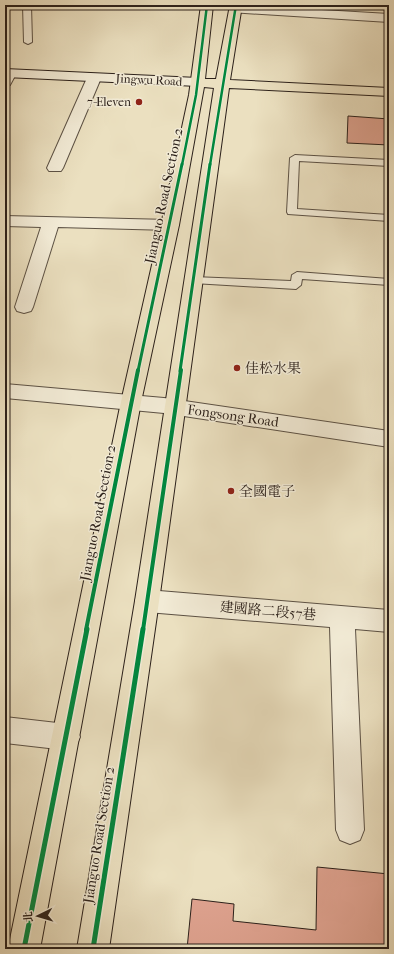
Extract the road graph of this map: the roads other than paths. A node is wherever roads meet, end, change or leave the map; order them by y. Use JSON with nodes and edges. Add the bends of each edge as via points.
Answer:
{"nodes":[{"id":1,"x":27,"y":5,"type":"edge"},
{"id":2,"x":207,"y":5,"type":"edge"},
{"id":3,"x":235,"y":7,"type":"edge"},
{"id":4,"x":389,"y":18,"type":"edge"},
{"id":5,"x":28,"y":42,"type":"dead end"},
{"id":6,"x":6,"y":76,"type":"edge"},
{"id":7,"x":94,"y":78,"type":"junction"},
{"id":8,"x":198,"y":82,"type":"junction"},
{"id":9,"x":222,"y":84,"type":"junction"},
{"id":10,"x":389,"y":92,"type":"edge"},
{"id":11,"x":389,"y":163,"type":"edge"},
{"id":12,"x":55,"y":168,"type":"dead end"},
{"id":13,"x":389,"y":218,"type":"edge"},
{"id":14,"x":5,"y":221,"type":"edge"},
{"id":15,"x":51,"y":222,"type":"junction"},
{"id":16,"x":170,"y":225,"type":"junction"},
{"id":17,"x":193,"y":280,"type":"junction"},
{"id":18,"x":389,"y":282,"type":"edge"},
{"id":19,"x":24,"y":307,"type":"dead end"},
{"id":20,"x":5,"y":391,"type":"edge"},
{"id":21,"x":131,"y":402,"type":"junction"},
{"id":22,"x":174,"y":408,"type":"junction"},
{"id":23,"x":389,"y":439,"type":"edge"},
{"id":24,"x":147,"y":601,"type":"junction"},
{"id":25,"x":342,"y":617,"type":"junction"},
{"id":26,"x":389,"y":621,"type":"edge"},
{"id":27,"x":5,"y":730,"type":"edge"},
{"id":28,"x":66,"y":737,"type":"junction"},
{"id":29,"x":350,"y":830,"type":"dead end"},
{"id":30,"x":24,"y":949,"type":"edge"},
{"id":31,"x":93,"y":949,"type":"edge"}],
"edges":[{"from":1,"to":5,"type":"lane"},
{"from":2,"to":8,"type":"main road","name":"Jianguo Road Section 2"},
{"from":3,"to":4,"type":"street"},
{"from":3,"to":9,"type":"main road","name":"Jianguo Road Section 2"},
{"from":6,"to":7,"type":"street","name":"Jingwu Road"},
{"from":7,"to":8,"type":"street","name":"Jingwu Road"},
{"from":7,"to":12,"type":"street"},
{"from":8,"to":9,"type":"main road","name":"Jingwu Road"},
{"from":8,"to":16,"type":"main road","name":"Jianguo Road Section 2"},
{"from":9,"to":10,"type":"main road","name":"Jingwu Road"},
{"from":9,"to":17,"type":"main road","name":"Jianguo Road Section 2"},
{"from":11,"to":13,"type":"lane","via":[[296,158],[292,212]]},
{"from":14,"to":15,"type":"street"},
{"from":15,"to":16,"type":"street"},
{"from":15,"to":19,"type":"street"},
{"from":16,"to":21,"type":"main road","name":"Jianguo Road Section 2"},
{"from":17,"to":18,"type":"lane","via":[[296,285],[296,276]]},
{"from":17,"to":22,"type":"main road","name":"Jianguo Road Section 2"},
{"from":20,"to":21,"type":"street","name":"Fongsong Road","via":[[50,397]]},
{"from":21,"to":22,"type":"street","name":"Fongsong Road"},
{"from":21,"to":28,"type":"main road","name":"Jianguo Road Section 2"},
{"from":22,"to":23,"type":"street","name":"Fongsong Road"},
{"from":22,"to":24,"type":"main road","name":"Jianguo Road Section 2"},
{"from":24,"to":25,"type":"street","name":"建國路二段57巷"},
{"from":24,"to":31,"type":"main road","name":"Jianguo Road Section 2"},
{"from":25,"to":26,"type":"street","name":"建國路二段57巷"},
{"from":25,"to":29,"type":"street"},
{"from":27,"to":28,"type":"street"},
{"from":28,"to":30,"type":"main road","name":"Jianguo Road Section 2"}]}
